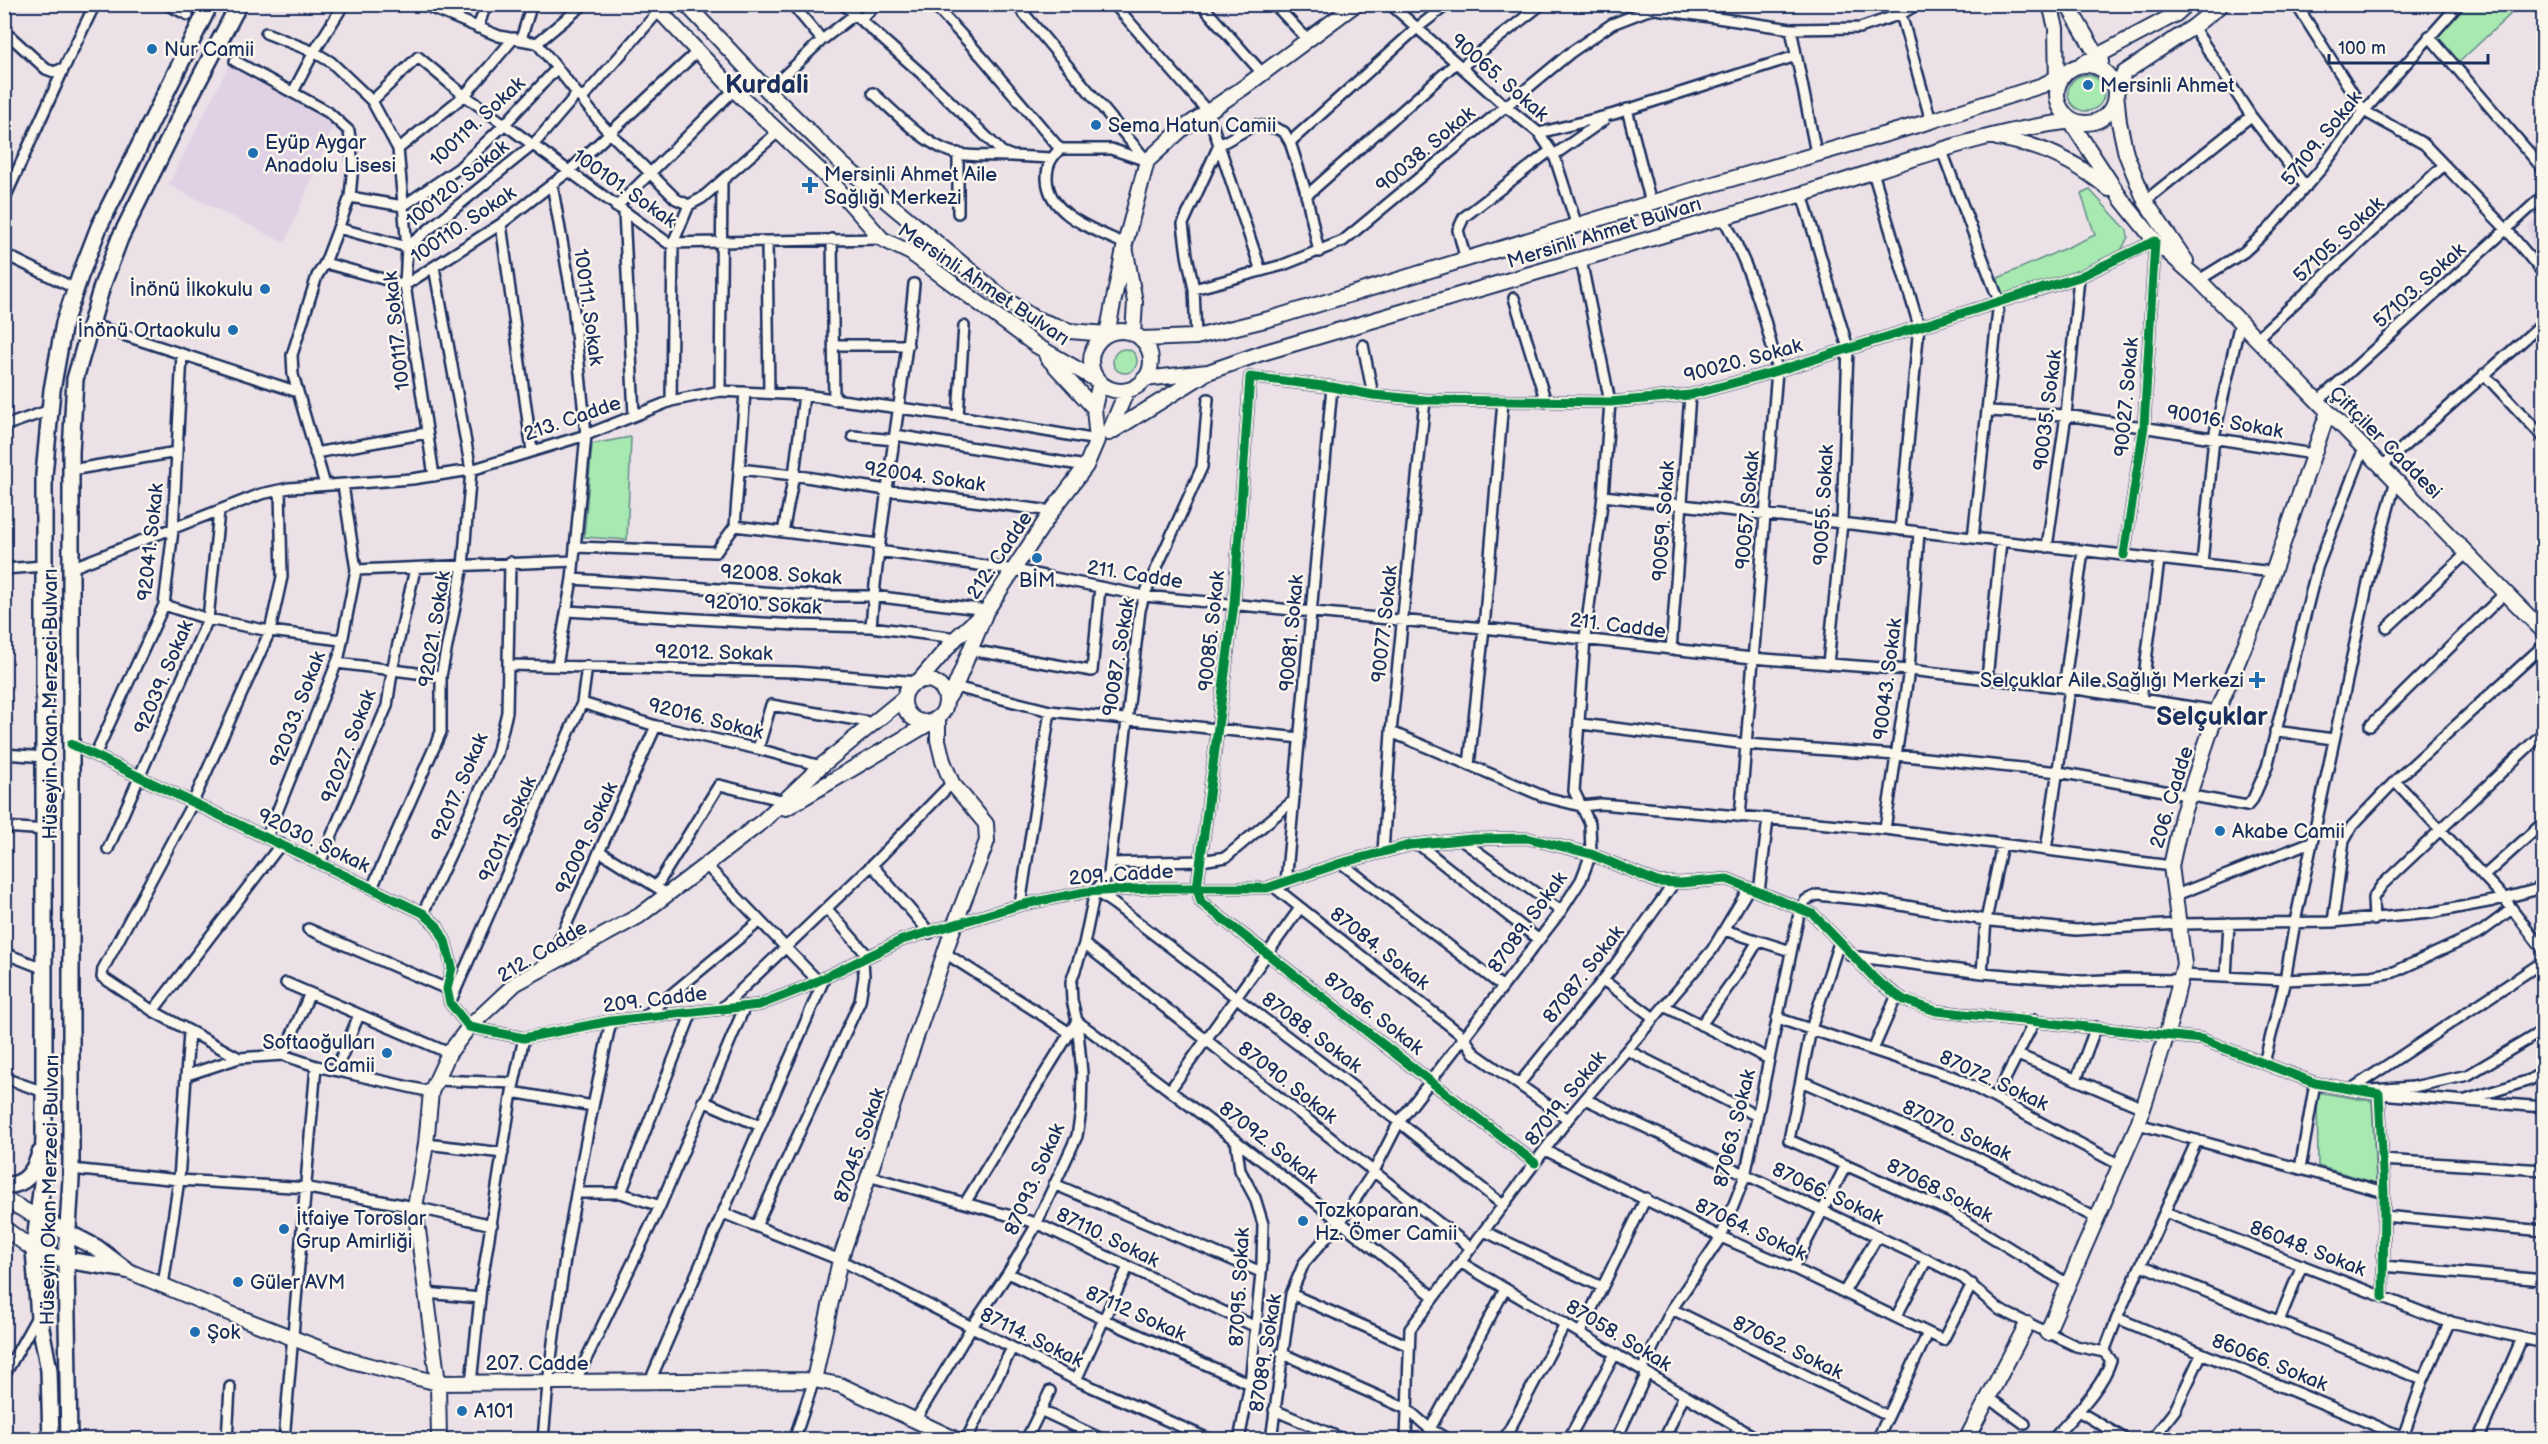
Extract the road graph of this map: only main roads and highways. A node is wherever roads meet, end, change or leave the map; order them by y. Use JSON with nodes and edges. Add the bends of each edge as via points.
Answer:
{"nodes":[{"id":1,"x":210,"y":4,"type":"edge"},
{"id":2,"x":238,"y":4,"type":"edge"},
{"id":3,"x":44,"y":1135,"type":"junction"},
{"id":4,"x":4,"y":1185,"type":"edge"},
{"id":5,"x":37,"y":1216,"type":"junction"},
{"id":6,"x":68,"y":1233,"type":"junction"},
{"id":7,"x":34,"y":1250,"type":"junction"},
{"id":8,"x":66,"y":1260,"type":"junction"},
{"id":9,"x":51,"y":1440,"type":"edge"},
{"id":10,"x":69,"y":1440,"type":"edge"}],
"edges":[{"from":1,"to":3,"type":"main road","name":"Hüseyin Okan Merzeci Bulvarı","via":[[99,227],[64,323],[50,410],[44,475]]},
{"from":2,"to":6,"type":"main road","name":"Hüseyin Okan Merzeci Bulvarı","via":[[120,238],[75,379],[71,470]]},
{"from":3,"to":4,"type":"main road","via":[[38,1162],[30,1175],[21,1184]]},
{"from":3,"to":5,"type":"main road","name":"Hüseyin Okan Merzeci Bulvarı"},
{"from":5,"to":6,"type":"main road"},
{"from":5,"to":7,"type":"main road","name":"Hüseyin Okan Merzeci Bulvarı"},
{"from":6,"to":8,"type":"main road","name":"Hüseyin Okan Merzeci Bulvarı"},
{"from":6,"to":8,"type":"main road","via":[[126,1270]]},
{"from":7,"to":8,"type":"main road"},
{"from":7,"to":9,"type":"main road","name":"Hüseyin Okan Merzeci Bulvarı","via":[[49,1370]]},
{"from":8,"to":10,"type":"main road","name":"Hüseyin Okan Merzeci Bulvarı"}]}
